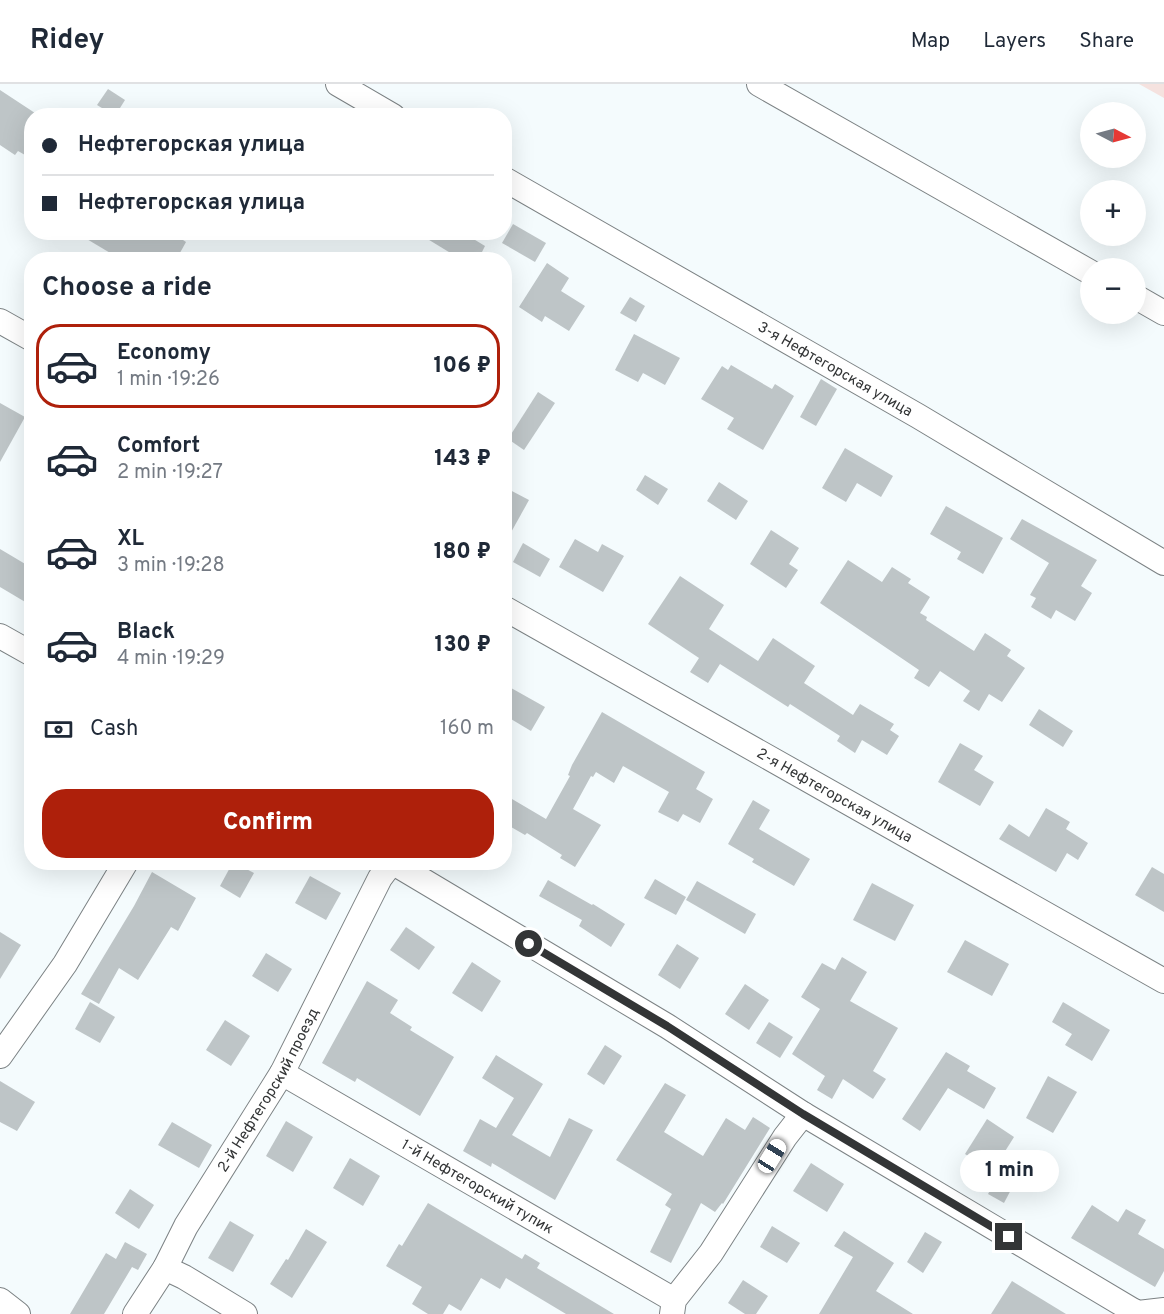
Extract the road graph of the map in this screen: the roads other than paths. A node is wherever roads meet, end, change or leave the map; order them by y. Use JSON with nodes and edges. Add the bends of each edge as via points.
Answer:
{"nodes":[{"id":1,"x":759,"y":84,"type":"edge"},
{"id":2,"x":352,"y":88,"type":"edge"},
{"id":3,"x":381,"y":108,"type":"edge"},
{"id":4,"x":512,"y":184,"type":"edge"},
{"id":5,"x":1080,"y":266,"type":"edge"},
{"id":6,"x":1146,"y":303,"type":"edge"},
{"id":7,"x":1164,"y":314,"type":"edge"},
{"id":8,"x":0,"y":321,"type":"edge"},
{"id":9,"x":24,"y":334,"type":"edge"},
{"id":10,"x":1164,"y":563,"type":"edge"},
{"id":11,"x":512,"y":613,"type":"edge"},
{"id":12,"x":0,"y":636,"type":"edge"},
{"id":13,"x":24,"y":650,"type":"edge"},
{"id":14,"x":121,"y":870,"type":"edge"},
{"id":15,"x":386,"y":870,"type":"edge"},
{"id":16,"x":405,"y":870,"type":"edge"},
{"id":17,"x":1164,"y":981,"type":"edge"},
{"id":18,"x":0,"y":1056,"type":"edge"},
{"id":19,"x":282,"y":1073,"type":"junction"},
{"id":20,"x":803,"y":1114,"type":"junction"},
{"id":21,"x":165,"y":1268,"type":"junction"},
{"id":22,"x":0,"y":1300,"type":"edge"},
{"id":23,"x":673,"y":1307,"type":"edge"},
{"id":24,"x":1164,"y":1310,"type":"edge"},
{"id":25,"x":1130,"y":1312,"type":"edge"},
{"id":26,"x":18,"y":1314,"type":"edge"},
{"id":27,"x":135,"y":1314,"type":"edge"},
{"id":28,"x":245,"y":1314,"type":"edge"}],
"edges":[{"from":1,"to":5,"type":"street"},
{"from":2,"to":3,"type":"street"},
{"from":4,"to":10,"type":"street","name":"3-я Нефтегорская улица","via":[[918,416]]},
{"from":6,"to":7,"type":"street"},
{"from":8,"to":9,"type":"street"},
{"from":11,"to":17,"type":"street","name":"2-я Нефтегорская улица"},
{"from":12,"to":13,"type":"street"},
{"from":14,"to":18,"type":"street","via":[[65,964]]},
{"from":15,"to":19,"type":"street","name":"2-й Нефтегорский проезд"},
{"from":16,"to":20,"type":"street","via":[[667,1026]]},
{"from":19,"to":21,"type":"street","name":"2-й Нефтегорский проезд","via":[[186,1226]]},
{"from":19,"to":23,"type":"street","name":"1-й Нефтегорский тупик"},
{"from":20,"to":23,"type":"street"},
{"from":20,"to":25,"type":"street"},
{"from":21,"to":27,"type":"street","name":"2-й Нефтегорский проезд"},
{"from":21,"to":28,"type":"street"},
{"from":22,"to":26,"type":"street"},
{"from":24,"to":25,"type":"street"}]}
